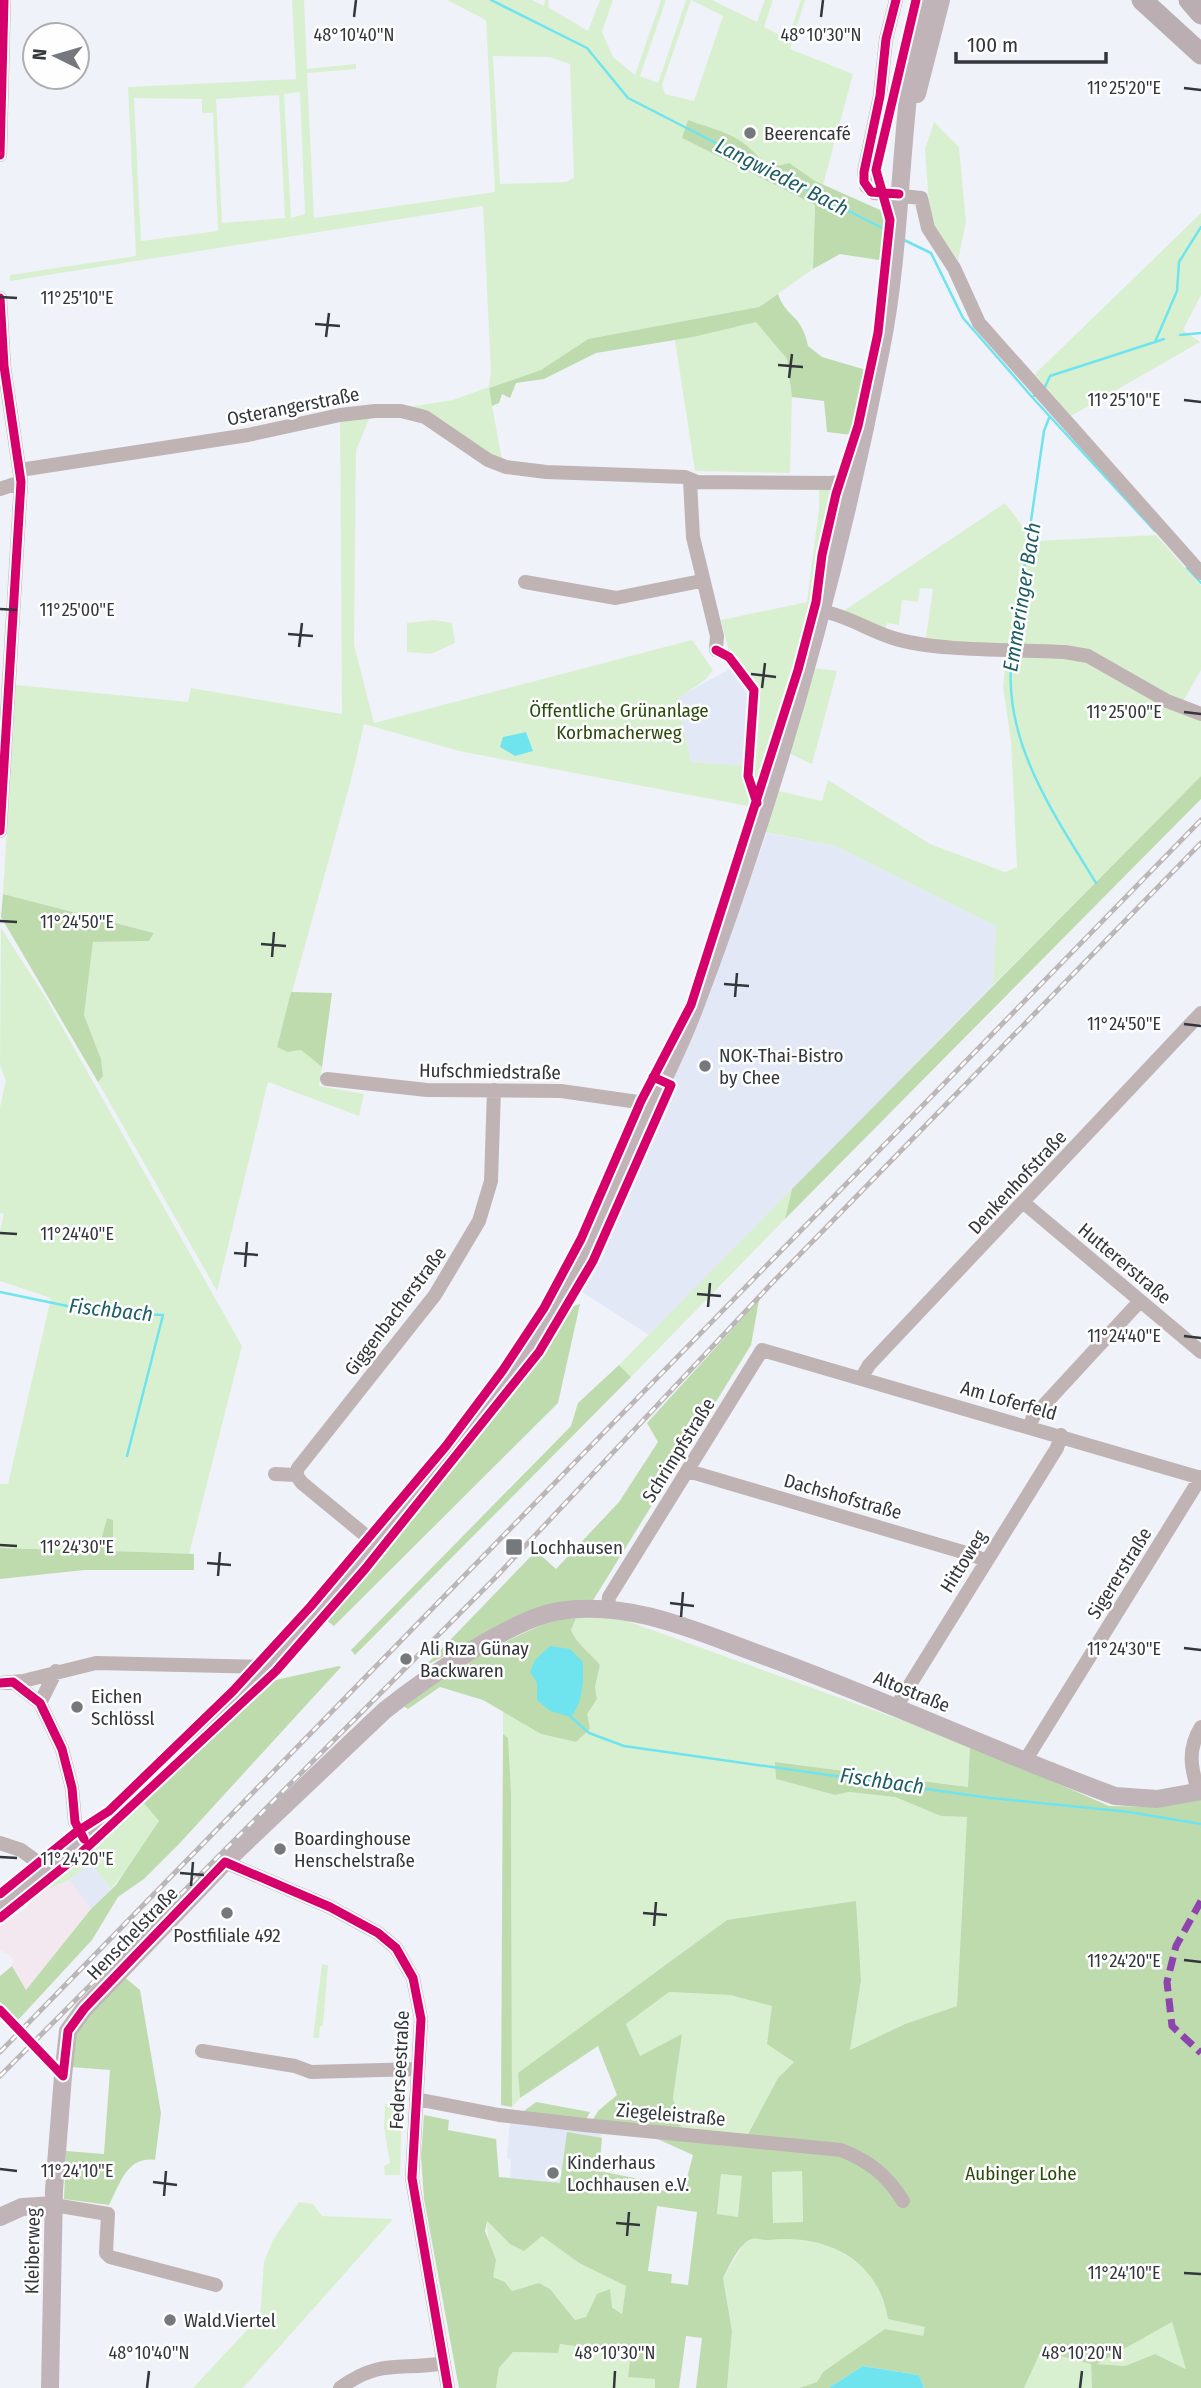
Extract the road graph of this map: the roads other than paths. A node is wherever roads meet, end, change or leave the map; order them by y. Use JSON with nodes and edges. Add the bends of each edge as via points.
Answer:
{"nodes":[{"id":1,"x":4,"y":0,"type":"edge"},
{"id":2,"x":897,"y":0,"type":"edge"},
{"id":3,"x":923,"y":0,"type":"edge"},
{"id":4,"x":941,"y":0,"type":"edge"},
{"id":5,"x":1142,"y":0,"type":"edge"},
{"id":6,"x":1163,"y":0,"type":"edge"},
{"id":7,"x":1189,"y":0,"type":"edge"},
{"id":8,"x":1201,"y":14,"type":"edge"},
{"id":9,"x":1201,"y":41,"type":"edge"},
{"id":10,"x":1201,"y":54,"type":"edge"},
{"id":11,"x":0,"y":155,"type":"edge"},
{"id":12,"x":900,"y":187,"type":"junction"},
{"id":13,"x":0,"y":298,"type":"edge"},
{"id":14,"x":20,"y":476,"type":"junction"},
{"id":15,"x":852,"y":480,"type":"junction"},
{"id":16,"x":690,"y":481,"type":"junction"},
{"id":17,"x":0,"y":489,"type":"edge"},
{"id":18,"x":1201,"y":573,"type":"edge"},
{"id":19,"x":701,"y":581,"type":"junction"},
{"id":20,"x":525,"y":582,"type":"dead end"},
{"id":21,"x":822,"y":611,"type":"junction"},
{"id":22,"x":716,"y":650,"type":"dead end"},
{"id":23,"x":1201,"y":714,"type":"edge"},
{"id":24,"x":0,"y":831,"type":"edge"},
{"id":25,"x":1201,"y":1013,"type":"edge"},
{"id":26,"x":327,"y":1079,"type":"dead end"},
{"id":27,"x":494,"y":1090,"type":"junction"},
{"id":28,"x":652,"y":1104,"type":"junction"},
{"id":29,"x":1024,"y":1203,"type":"junction"},
{"id":30,"x":1140,"y":1301,"type":"junction"},
{"id":31,"x":1201,"y":1352,"type":"edge"},
{"id":32,"x":805,"y":1361,"type":"joint"},
{"id":33,"x":862,"y":1377,"type":"junction"},
{"id":34,"x":1030,"y":1426,"type":"junction"},
{"id":35,"x":1061,"y":1435,"type":"junction"},
{"id":36,"x":688,"y":1471,"type":"junction"},
{"id":37,"x":275,"y":1474,"type":"dead end"},
{"id":38,"x":296,"y":1475,"type":"junction"},
{"id":39,"x":1201,"y":1478,"type":"edge"},
{"id":40,"x":376,"y":1544,"type":"junction"},
{"id":41,"x":986,"y":1561,"type":"junction"},
{"id":42,"x":608,"y":1609,"type":"junction"},
{"id":43,"x":229,"y":1667,"type":"junction"},
{"id":44,"x":267,"y":1667,"type":"junction"},
{"id":45,"x":56,"y":1671,"type":"junction"},
{"id":46,"x":7,"y":1682,"type":"edge"},
{"id":47,"x":240,"y":1696,"type":"junction"},
{"id":48,"x":40,"y":1703,"type":"junction"},
{"id":49,"x":896,"y":1707,"type":"junction"},
{"id":50,"x":1201,"y":1727,"type":"edge"},
{"id":51,"x":1025,"y":1761,"type":"junction"},
{"id":52,"x":1200,"y":1791,"type":"edge"},
{"id":53,"x":85,"y":1839,"type":"junction"},
{"id":54,"x":0,"y":1843,"type":"edge"},
{"id":55,"x":225,"y":1862,"type":"junction"},
{"id":56,"x":47,"y":1869,"type":"junction"},
{"id":57,"x":0,"y":1904,"type":"edge"},
{"id":58,"x":68,"y":2031,"type":"joint"},
{"id":59,"x":202,"y":2051,"type":"dead end"},
{"id":60,"x":418,"y":2068,"type":"junction"},
{"id":61,"x":416,"y":2099,"type":"junction"},
{"id":62,"x":903,"y":2201,"type":"dead end"},
{"id":63,"x":54,"y":2206,"type":"junction"},
{"id":64,"x":0,"y":2217,"type":"edge"},
{"id":65,"x":216,"y":2285,"type":"dead end"},
{"id":66,"x":444,"y":2363,"type":"junction"},
{"id":67,"x":50,"y":2388,"type":"edge"},
{"id":68,"x":340,"y":2388,"type":"edge"},
{"id":69,"x":448,"y":2388,"type":"edge"}],
"edges":[{"from":1,"to":11,"type":"street"},
{"from":2,"to":12,"type":"street","via":[[886,38],[864,182],[868,190]]},
{"from":3,"to":12,"type":"main road","via":[[911,67]]},
{"from":4,"to":12,"type":"main road"},
{"from":5,"to":10,"type":"highway"},
{"from":6,"to":9,"type":"highway"},
{"from":7,"to":8,"type":"highway"},
{"from":12,"to":15,"type":"main road","via":[[891,295]]},
{"from":12,"to":18,"type":"street","via":[[921,198],[928,228],[954,268],[979,323]]},
{"from":13,"to":14,"type":"street","via":[[4,366]]},
{"from":14,"to":16,"type":"street","name":"Osterangerstraße","via":[[340,415],[401,411],[442,425],[488,460],[506,467],[685,477]]},
{"from":14,"to":17,"type":"street","name":"Osterangerstraße"},
{"from":14,"to":24,"type":"street"},
{"from":15,"to":16,"type":"street","name":"Osterangerstraße"},
{"from":15,"to":21,"type":"main road"},
{"from":16,"to":19,"type":"street"},
{"from":19,"to":20,"type":"street","via":[[616,598]]},
{"from":19,"to":22,"type":"street","via":[[717,636]]},
{"from":21,"to":23,"type":"street","via":[[856,620],[892,638],[925,644],[1088,656],[1167,701]]},
{"from":21,"to":28,"type":"main road","via":[[789,726],[695,1008]]},
{"from":25,"to":29,"type":"street","name":"Denkenhofstraße"},
{"from":26,"to":27,"type":"street","name":"Hufschmiedstraße","via":[[383,1087]]},
{"from":27,"to":28,"type":"street","name":"Hufschmiedstraße","via":[[561,1091]]},
{"from":27,"to":38,"type":"street","name":"Giggenbacherstraße","via":[[491,1181],[479,1221],[435,1295]]},
{"from":28,"to":40,"type":"main road","via":[[553,1313],[453,1453]]},
{"from":29,"to":30,"type":"street","name":"Huttererstraße"},
{"from":29,"to":33,"type":"street","name":"Denkenhofstraße"},
{"from":30,"to":31,"type":"street","name":"Huttererstraße"},
{"from":30,"to":34,"type":"street"},
{"from":32,"to":33,"type":"street","name":"Am Loferfeld"},
{"from":32,"to":36,"type":"street","name":"Schrimpfstraße","via":[[762,1350]]},
{"from":33,"to":34,"type":"street","name":"Am Loferfeld"},
{"from":34,"to":35,"type":"street","name":"Am Loferfeld"},
{"from":35,"to":39,"type":"street","name":"Am Loferfeld"},
{"from":35,"to":41,"type":"street","name":"Hittoweg"},
{"from":36,"to":41,"type":"street","name":"Dachshofstraße"},
{"from":36,"to":42,"type":"street","name":"Schrimpfstraße","via":[[609,1597]]},
{"from":37,"to":38,"type":"street"},
{"from":38,"to":40,"type":"street"},
{"from":39,"to":51,"type":"street","name":"Sigererstraße"},
{"from":40,"to":44,"type":"main road"},
{"from":41,"to":49,"type":"street","name":"Hittoweg"},
{"from":42,"to":49,"type":"main road","name":"Altostraße","via":[[667,1620]]},
{"from":42,"to":55,"type":"main road","name":"Henschelstraße","via":[[555,1611],[496,1638],[413,1687]]},
{"from":43,"to":44,"type":"street"},
{"from":43,"to":45,"type":"street","via":[[96,1663]]},
{"from":43,"to":47,"type":"street","via":[[238,1674]]},
{"from":44,"to":47,"type":"main road"},
{"from":45,"to":46,"type":"street"},
{"from":45,"to":48,"type":"street"},
{"from":46,"to":48,"type":"street"},
{"from":47,"to":53,"type":"main road"},
{"from":48,"to":53,"type":"street","via":[[62,1749],[75,1822]]},
{"from":49,"to":51,"type":"main road","name":"Altostraße"},
{"from":50,"to":52,"type":"street","via":[[1192,1742],[1190,1763]]},
{"from":51,"to":52,"type":"main road","name":"Altostraße","via":[[1115,1796],[1157,1799]]},
{"from":53,"to":56,"type":"main road"},
{"from":54,"to":56,"type":"street","via":[[20,1850]]},
{"from":55,"to":58,"type":"main road","name":"Henschelstraße"},
{"from":55,"to":60,"type":"street","name":"Federseestraße","via":[[330,1907],[396,1948],[420,2001]]},
{"from":56,"to":57,"type":"main road"},
{"from":58,"to":63,"type":"main road","name":"Kleiberweg"},
{"from":59,"to":60,"type":"street","via":[[311,2072]]},
{"from":60,"to":61,"type":"street","name":"Federseestraße"},
{"from":61,"to":62,"type":"street","name":"Ziegeleistraße","via":[[499,2115],[841,2150],[878,2168]]},
{"from":61,"to":66,"type":"street","name":"Federseestraße","via":[[414,2198]]},
{"from":63,"to":64,"type":"main road","via":[[22,2207]]},
{"from":63,"to":65,"type":"street","via":[[108,2214],[106,2253],[110,2257]]},
{"from":63,"to":67,"type":"main road","name":"Kleiberweg"},
{"from":66,"to":68,"type":"street","via":[[375,2369]]},
{"from":66,"to":69,"type":"street","name":"Federseestraße"}]}
